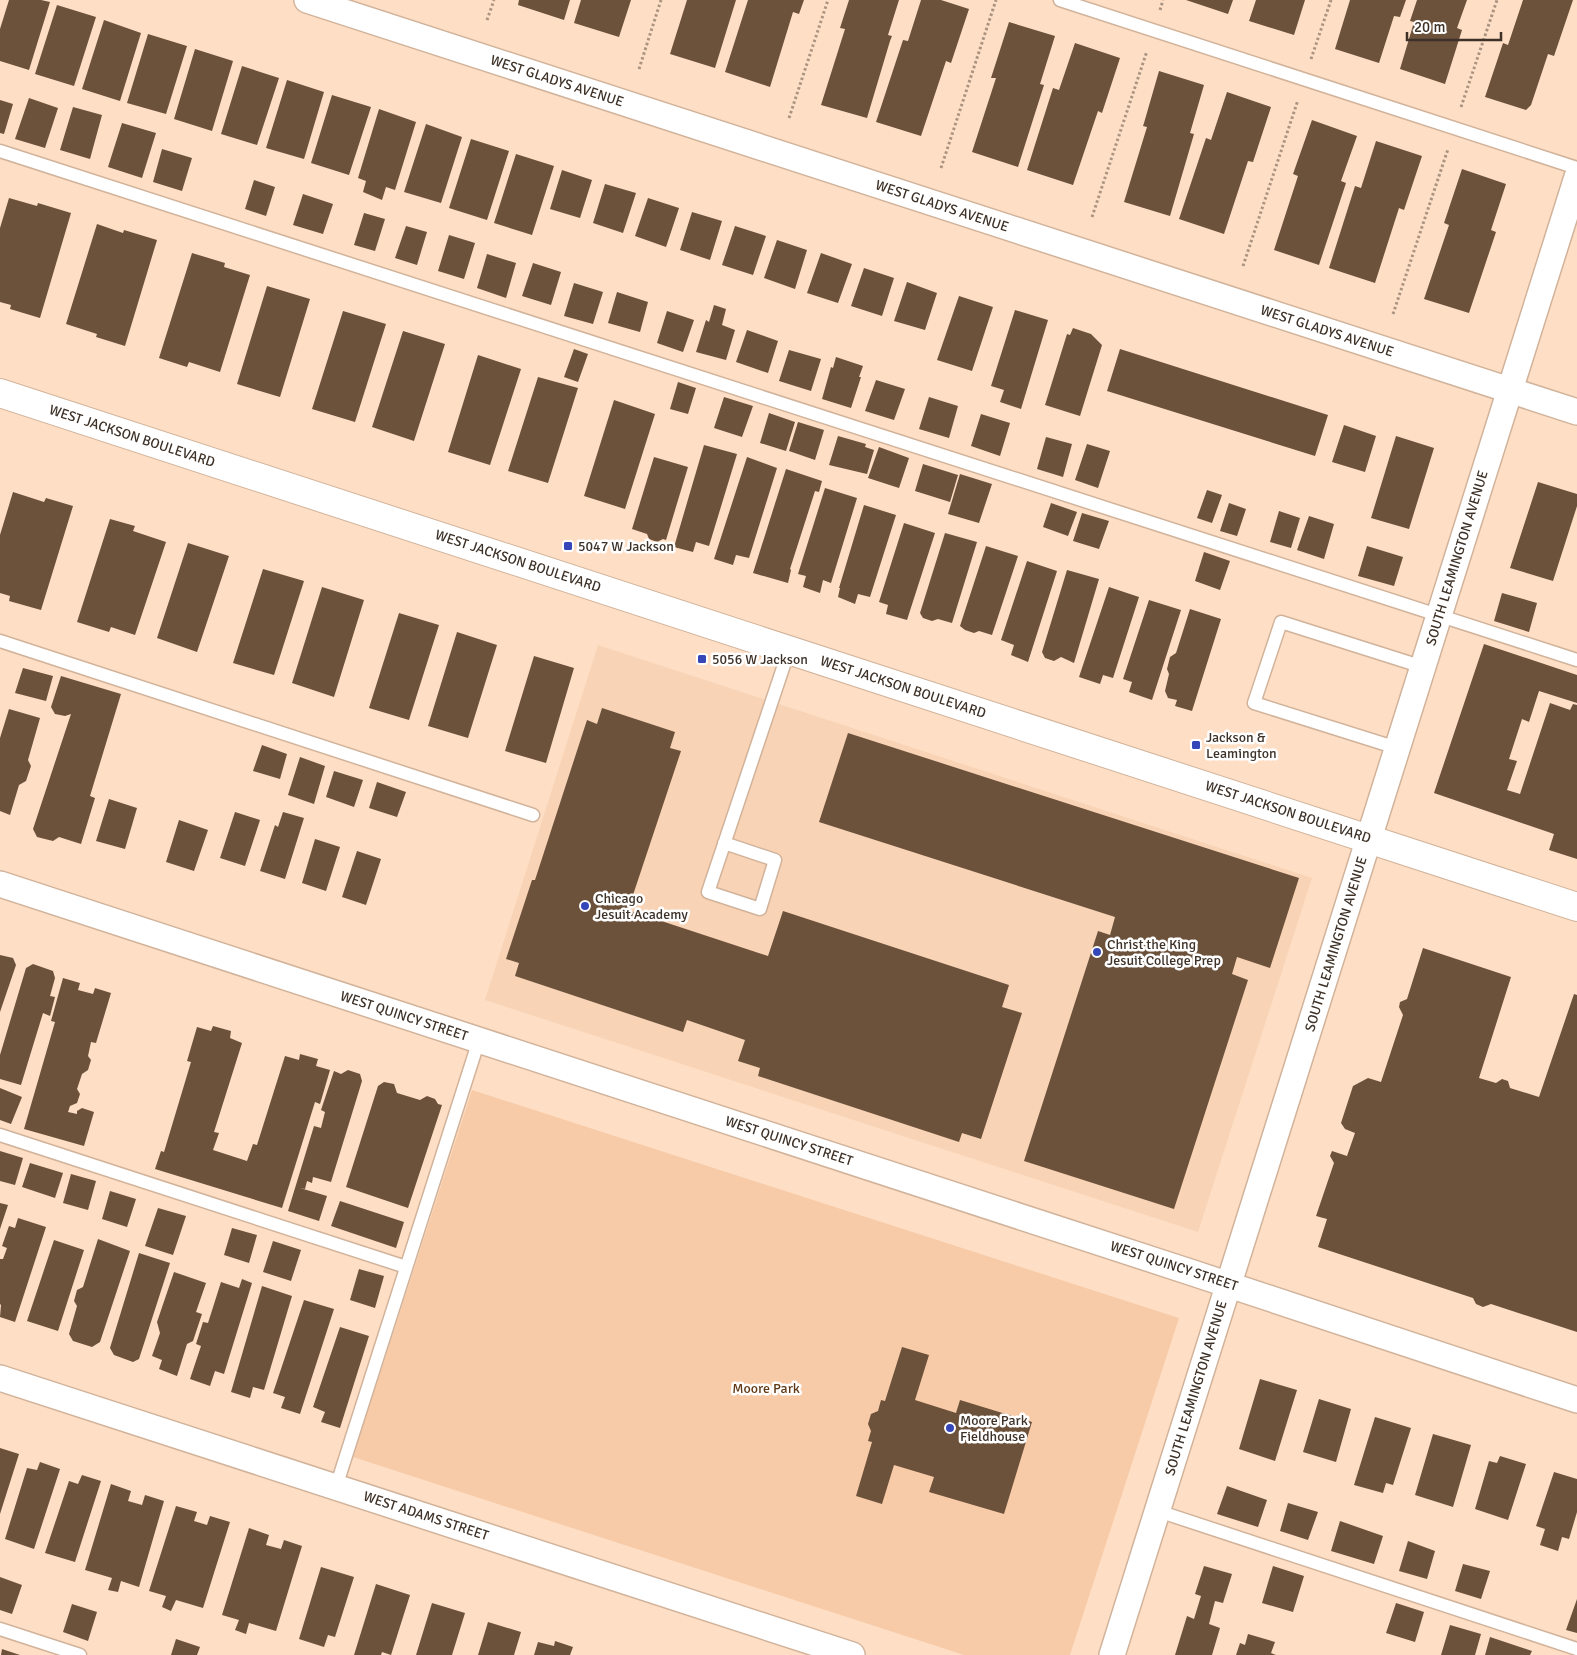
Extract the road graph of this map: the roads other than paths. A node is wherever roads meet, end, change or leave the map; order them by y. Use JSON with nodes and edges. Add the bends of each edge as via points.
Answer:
{"nodes":[{"id":1,"x":307,"y":0,"type":"edge"},
{"id":2,"x":1060,"y":0,"type":"edge"},
{"id":3,"x":0,"y":150,"type":"edge"},
{"id":4,"x":1577,"y":168,"type":"edge"},
{"id":5,"x":1577,"y":177,"type":"edge"},
{"id":6,"x":1510,"y":390,"type":"junction"},
{"id":7,"x":0,"y":393,"type":"edge"},
{"id":8,"x":1577,"y":412,"type":"edge"},
{"id":9,"x":1439,"y":615,"type":"junction"},
{"id":10,"x":0,"y":641,"type":"edge"},
{"id":11,"x":789,"y":650,"type":"junction"},
{"id":12,"x":1577,"y":660,"type":"edge"},
{"id":13,"x":1423,"y":667,"type":"junction"},
{"id":14,"x":1397,"y":748,"type":"junction"},
{"id":15,"x":532,"y":815,"type":"dead end"},
{"id":16,"x":1369,"y":839,"type":"junction"},
{"id":17,"x":724,"y":843,"type":"junction"},
{"id":18,"x":0,"y":884,"type":"edge"},
{"id":19,"x":1577,"y":907,"type":"edge"},
{"id":20,"x":479,"y":1040,"type":"junction"},
{"id":21,"x":0,"y":1134,"type":"edge"},
{"id":22,"x":406,"y":1267,"type":"junction"},
{"id":23,"x":1229,"y":1284,"type":"junction"},
{"id":24,"x":0,"y":1378,"type":"edge"},
{"id":25,"x":1577,"y":1400,"type":"edge"},
{"id":26,"x":336,"y":1487,"type":"junction"},
{"id":27,"x":1158,"y":1511,"type":"junction"},
{"id":28,"x":0,"y":1629,"type":"edge"},
{"id":29,"x":1577,"y":1649,"type":"edge"},
{"id":30,"x":80,"y":1655,"type":"edge"},
{"id":31,"x":852,"y":1655,"type":"edge"},
{"id":32,"x":1112,"y":1655,"type":"edge"}],
"edges":[{"from":1,"to":6,"type":"street","name":"WEST GLADYS AVENUE"},
{"from":2,"to":4,"type":"lane"},
{"from":3,"to":9,"type":"lane"},
{"from":5,"to":6,"type":"street","name":"SOUTH LEAMINGTON AVENUE"},
{"from":6,"to":8,"type":"street","name":"WEST GLADYS AVENUE"},
{"from":6,"to":9,"type":"street","name":"SOUTH LEAMINGTON AVENUE"},
{"from":7,"to":11,"type":"street","name":"WEST JACKSON BOULEVARD"},
{"from":9,"to":12,"type":"lane"},
{"from":9,"to":13,"type":"street","name":"SOUTH LEAMINGTON AVENUE"},
{"from":10,"to":15,"type":"lane"},
{"from":11,"to":16,"type":"street","name":"WEST JACKSON BOULEVARD"},
{"from":11,"to":17,"type":"lane"},
{"from":13,"to":14,"type":"street","name":"SOUTH LEAMINGTON AVENUE"},
{"from":13,"to":14,"type":"lane","via":[[1281,622],[1254,703]]},
{"from":14,"to":16,"type":"street","name":"SOUTH LEAMINGTON AVENUE"},
{"from":16,"to":19,"type":"street","name":"WEST JACKSON BOULEVARD"},
{"from":16,"to":23,"type":"street","name":"SOUTH LEAMINGTON AVENUE"},
{"from":17,"to":17,"type":"lane","via":[[708,892],[760,909],[775,860]]},
{"from":18,"to":20,"type":"street","name":"WEST QUINCY STREET"},
{"from":20,"to":22,"type":"lane"},
{"from":20,"to":23,"type":"street","name":"WEST QUINCY STREET"},
{"from":21,"to":22,"type":"lane"},
{"from":22,"to":26,"type":"lane"},
{"from":23,"to":25,"type":"street","name":"WEST QUINCY STREET"},
{"from":23,"to":27,"type":"street","name":"SOUTH LEAMINGTON AVENUE"},
{"from":24,"to":26,"type":"street","name":"WEST ADAMS STREET"},
{"from":26,"to":31,"type":"street","name":"WEST ADAMS STREET"},
{"from":27,"to":29,"type":"lane"},
{"from":27,"to":32,"type":"street","name":"SOUTH LEAMINGTON AVENUE"},
{"from":28,"to":30,"type":"lane"}]}
